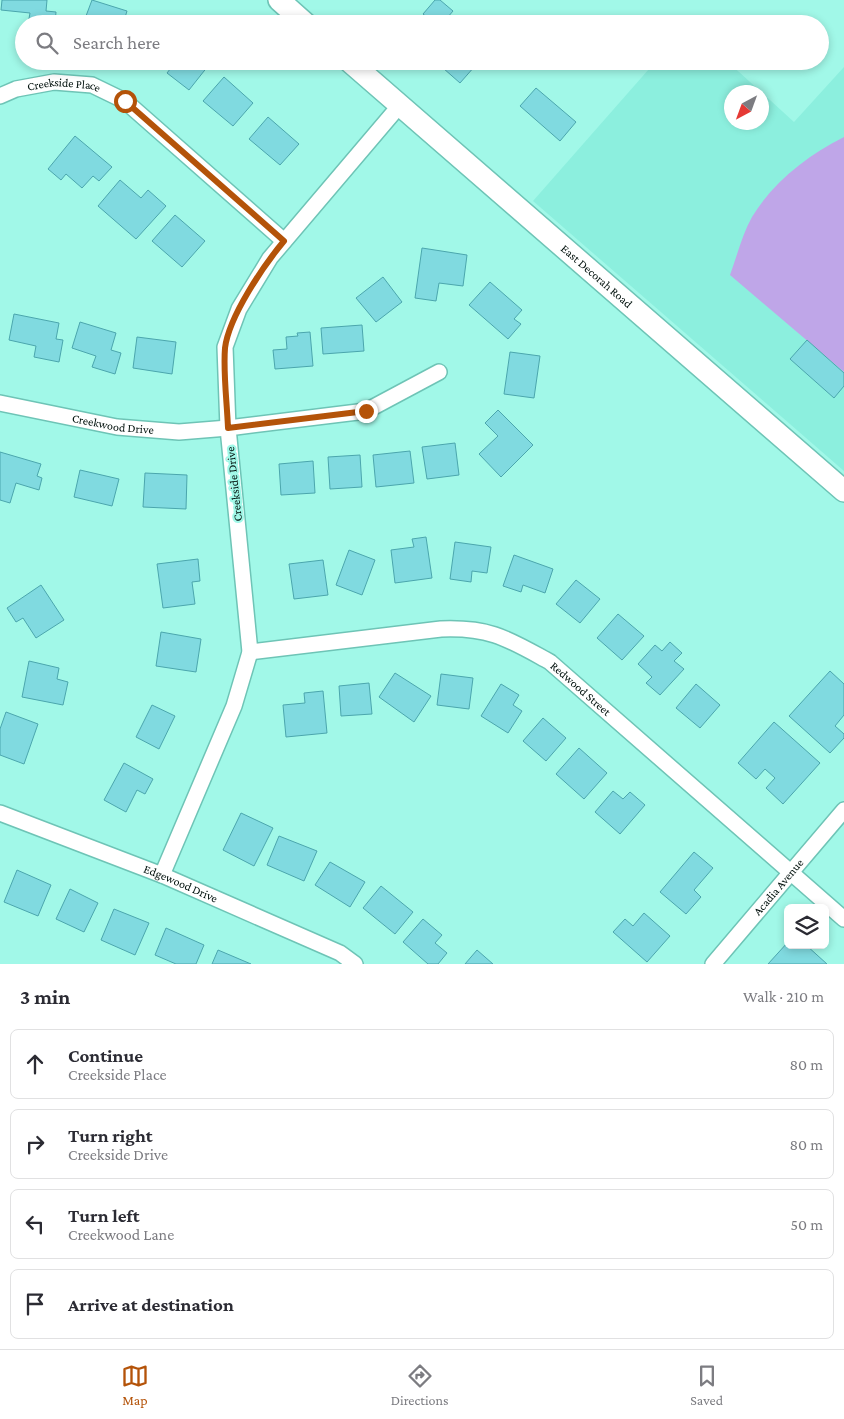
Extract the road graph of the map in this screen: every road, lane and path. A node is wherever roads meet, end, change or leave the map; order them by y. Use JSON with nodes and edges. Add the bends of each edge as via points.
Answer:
{"nodes":[{"id":1,"x":279,"y":0,"type":"edge"},
{"id":2,"x":296,"y":15,"type":"edge"},
{"id":3,"x":359,"y":70,"type":"edge"},
{"id":4,"x":0,"y":96,"type":"edge"},
{"id":5,"x":400,"y":105,"type":"junction"},
{"id":6,"x":284,"y":241,"type":"junction"},
{"id":7,"x":439,"y":372,"type":"dead end"},
{"id":8,"x":0,"y":403,"type":"edge"},
{"id":9,"x":228,"y":428,"type":"junction"},
{"id":10,"x":844,"y":491,"type":"edge"},
{"id":11,"x":250,"y":652,"type":"junction"},
{"id":12,"x":844,"y":810,"type":"edge"},
{"id":13,"x":0,"y":813,"type":"edge"},
{"id":14,"x":790,"y":871,"type":"junction"},
{"id":15,"x":162,"y":875,"type":"junction"},
{"id":16,"x":844,"y":919,"type":"edge"},
{"id":17,"x":355,"y":964,"type":"edge"},
{"id":18,"x":713,"y":964,"type":"edge"}],
"edges":[{"from":1,"to":2,"type":"street"},
{"from":3,"to":5,"type":"street","name":"East Decorah Road"},
{"from":4,"to":6,"type":"street","name":"Creekside Place","via":[[16,89],[54,82],[92,85],[125,101]]},
{"from":5,"to":6,"type":"street","name":"Creekside Drive"},
{"from":5,"to":10,"type":"street","name":"East Decorah Road"},
{"from":6,"to":9,"type":"street","name":"Creekside Drive","via":[[239,309],[225,347]]},
{"from":7,"to":9,"type":"street","name":"Creekwood Drive","via":[[366,411]]},
{"from":8,"to":9,"type":"street","name":"Creekwood Drive","via":[[117,427],[179,432]]},
{"from":9,"to":11,"type":"street","name":"Creekside Drive"},
{"from":11,"to":14,"type":"street","name":"Redwood Street","via":[[441,629],[469,628],[503,636],[550,662]]},
{"from":11,"to":15,"type":"street","name":"Creekside Drive","via":[[234,706]]},
{"from":12,"to":14,"type":"street","name":"Acadia Avenue"},
{"from":13,"to":15,"type":"street","name":"Edgewood Drive"},
{"from":14,"to":16,"type":"street","name":"Redwood Street"},
{"from":14,"to":18,"type":"street","name":"Acadia Avenue"},
{"from":15,"to":17,"type":"street","name":"Edgewood Drive","via":[[340,954]]}]}
